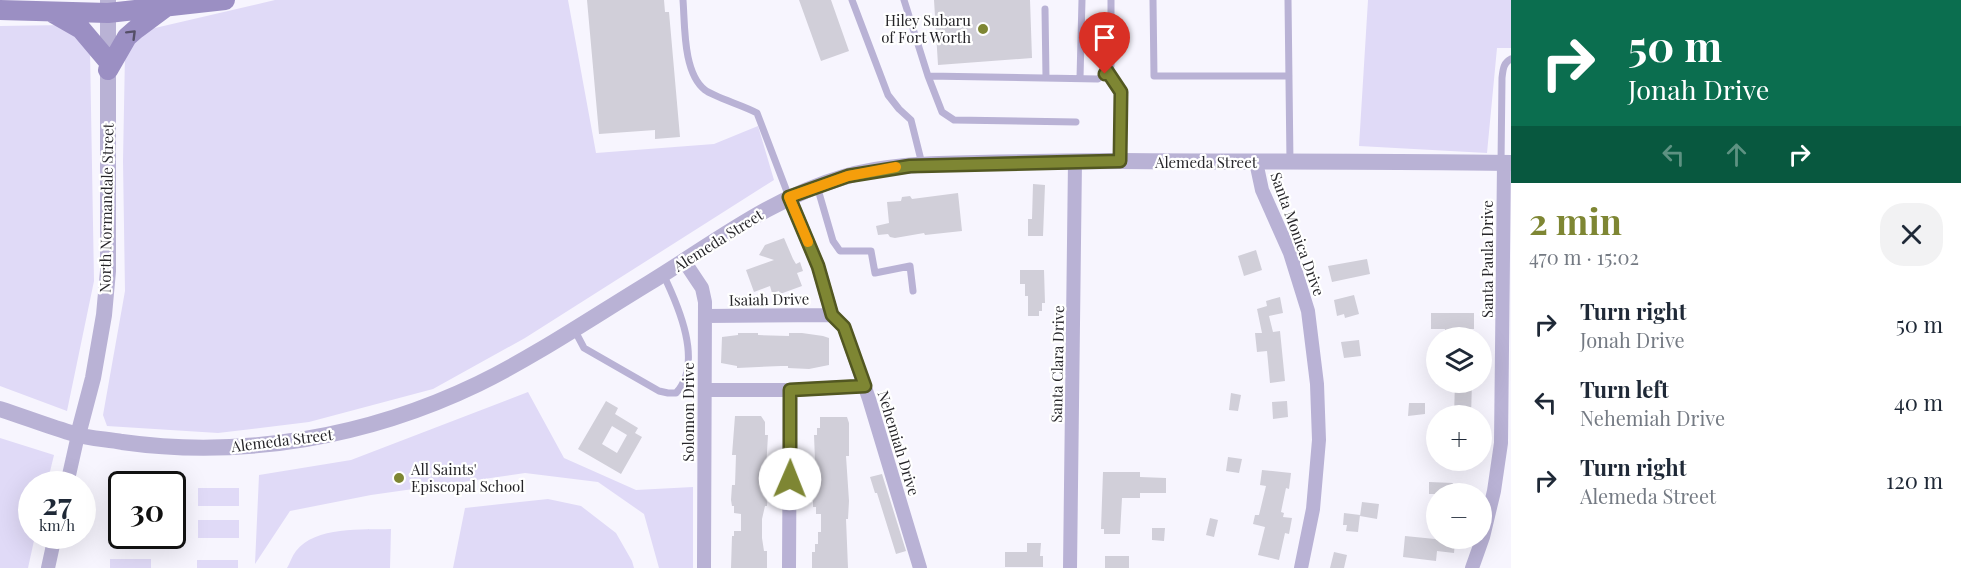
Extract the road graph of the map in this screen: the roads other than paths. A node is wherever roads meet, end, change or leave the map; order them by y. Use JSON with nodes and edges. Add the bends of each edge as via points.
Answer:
{"nodes":[{"id":1,"x":225,"y":0,"type":"edge"},
{"id":2,"x":683,"y":0,"type":"edge"},
{"id":3,"x":852,"y":0,"type":"edge"},
{"id":4,"x":904,"y":0,"type":"edge"},
{"id":5,"x":1082,"y":0,"type":"edge"},
{"id":6,"x":1111,"y":0,"type":"edge"},
{"id":7,"x":1153,"y":0,"type":"edge"},
{"id":8,"x":1288,"y":0,"type":"edge"},
{"id":9,"x":108,"y":6,"type":"edge"},
{"id":10,"x":166,"y":7,"type":"junction"},
{"id":11,"x":1046,"y":9,"type":"dead end"},
{"id":12,"x":0,"y":10,"type":"edge"},
{"id":13,"x":50,"y":11,"type":"junction"},
{"id":14,"x":1511,"y":58,"type":"edge"},
{"id":15,"x":108,"y":66,"type":"junction"},
{"id":16,"x":1107,"y":71,"type":"junction"},
{"id":17,"x":928,"y":76,"type":"junction"},
{"id":18,"x":1288,"y":76,"type":"junction"},
{"id":19,"x":1046,"y":78,"type":"junction"},
{"id":20,"x":1080,"y":78,"type":"junction"},
{"id":21,"x":1076,"y":122,"type":"dead end"},
{"id":22,"x":1075,"y":161,"type":"junction"},
{"id":23,"x":1120,"y":161,"type":"junction"},
{"id":24,"x":1256,"y":162,"type":"junction"},
{"id":25,"x":1290,"y":162,"type":"junction"},
{"id":26,"x":1506,"y":163,"type":"edge"},
{"id":27,"x":922,"y":165,"type":"junction"},
{"id":28,"x":817,"y":186,"type":"junction"},
{"id":29,"x":789,"y":197,"type":"junction"},
{"id":30,"x":684,"y":261,"type":"junction"},
{"id":31,"x":663,"y":274,"type":"junction"},
{"id":32,"x":913,"y":291,"type":"dead end"},
{"id":33,"x":832,"y":315,"type":"junction"},
{"id":34,"x":706,"y":316,"type":"junction"},
{"id":35,"x":574,"y":328,"type":"junction"},
{"id":36,"x":865,"y":386,"type":"junction"},
{"id":37,"x":705,"y":390,"type":"junction"},
{"id":38,"x":790,"y":390,"type":"junction"},
{"id":39,"x":0,"y":408,"type":"edge"},
{"id":40,"x":78,"y":435,"type":"junction"},
{"id":41,"x":69,"y":471,"type":"edge"},
{"id":42,"x":52,"y":549,"type":"edge"},
{"id":43,"x":48,"y":568,"type":"edge"},
{"id":44,"x":704,"y":568,"type":"edge"},
{"id":45,"x":789,"y":568,"type":"edge"},
{"id":46,"x":920,"y":568,"type":"edge"},
{"id":47,"x":1070,"y":568,"type":"edge"},
{"id":48,"x":1301,"y":568,"type":"edge"},
{"id":49,"x":1472,"y":568,"type":"edge"}],
"edges":[{"from":1,"to":10,"type":"main road"},
{"from":2,"to":29,"type":"lane","via":[[691,72],[705,90],[757,112]]},
{"from":3,"to":27,"type":"lane","via":[[888,95],[911,120]]},
{"from":4,"to":17,"type":"lane"},
{"from":5,"to":20,"type":"lane"},
{"from":6,"to":16,"type":"lane","via":[[1111,66]]},
{"from":7,"to":18,"type":"lane","via":[[1154,75]]},
{"from":8,"to":18,"type":"lane"},
{"from":9,"to":10,"type":"main road"},
{"from":9,"to":13,"type":"main road"},
{"from":9,"to":15,"type":"street","name":"North Normandale Street"},
{"from":15,"to":10,"type":"main road","one_way":true,"via":[[127,38]]},
{"from":11,"to":19,"type":"lane"},
{"from":12,"to":13,"type":"main road"},
{"from":13,"to":15,"type":"main road","via":[[81,29]]},
{"from":14,"to":26,"type":"lane","via":[[1502,78]]},
{"from":15,"to":40,"type":"street","name":"North Normandale Street","via":[[108,271],[93,378]]},
{"from":16,"to":20,"type":"lane","via":[[1098,79]]},
{"from":16,"to":23,"type":"lane","via":[[1121,92]]},
{"from":17,"to":19,"type":"lane"},
{"from":17,"to":21,"type":"lane","via":[[942,112],[954,120]]},
{"from":18,"to":25,"type":"lane"},
{"from":19,"to":20,"type":"lane"},
{"from":22,"to":23,"type":"street","name":"Alemeda Street"},
{"from":22,"to":27,"type":"street","name":"Alemeda Street"},
{"from":22,"to":47,"type":"street","name":"Santa Clara Drive"},
{"from":23,"to":24,"type":"street","name":"Alemeda Street"},
{"from":24,"to":25,"type":"street","name":"Alemeda Street"},
{"from":24,"to":48,"type":"street","name":"Santa Monica Drive","via":[[1262,190],[1290,254],[1308,311],[1317,384],[1319,440],[1313,509]]},
{"from":25,"to":26,"type":"street","name":"Alemeda Street"},
{"from":26,"to":49,"type":"street","name":"Santa Paula Drive","via":[[1501,443],[1494,491]]},
{"from":27,"to":28,"type":"street","name":"Alemeda Street","via":[[848,176]]},
{"from":28,"to":29,"type":"street","name":"Alemeda Street"},
{"from":28,"to":32,"type":"lane","via":[[833,241],[840,251],[871,251],[875,273],[910,266]]},
{"from":29,"to":30,"type":"street","name":"Alemeda Street"},
{"from":29,"to":33,"type":"street","name":"Nehemiah Drive","via":[[818,266]]},
{"from":30,"to":31,"type":"street","name":"Alemeda Street"},
{"from":30,"to":34,"type":"street","name":"Solomon Drive","via":[[702,288]]},
{"from":31,"to":35,"type":"street","name":"Alemeda Street"},
{"from":31,"to":35,"type":"lane","via":[[679,306],[687,345],[686,380],[676,393],[659,391],[584,348]]},
{"from":33,"to":34,"type":"street","name":"Isaiah Drive"},
{"from":33,"to":36,"type":"street","name":"Nehemiah Drive","via":[[844,327]]},
{"from":34,"to":37,"type":"street","name":"Solomon Drive"},
{"from":35,"to":40,"type":"street","name":"Alemeda Street","via":[[478,384],[396,417],[347,431],[274,444],[217,448],[164,448]]},
{"from":36,"to":38,"type":"street"},
{"from":36,"to":46,"type":"street","name":"Nehemiah Drive"},
{"from":37,"to":38,"type":"street"},
{"from":37,"to":44,"type":"street","name":"Solomon Drive"},
{"from":38,"to":45,"type":"street"},
{"from":39,"to":40,"type":"street","name":"Alemeda Street"},
{"from":40,"to":41,"type":"street","name":"North Normandale Street"},
{"from":42,"to":43,"type":"street"}]}
